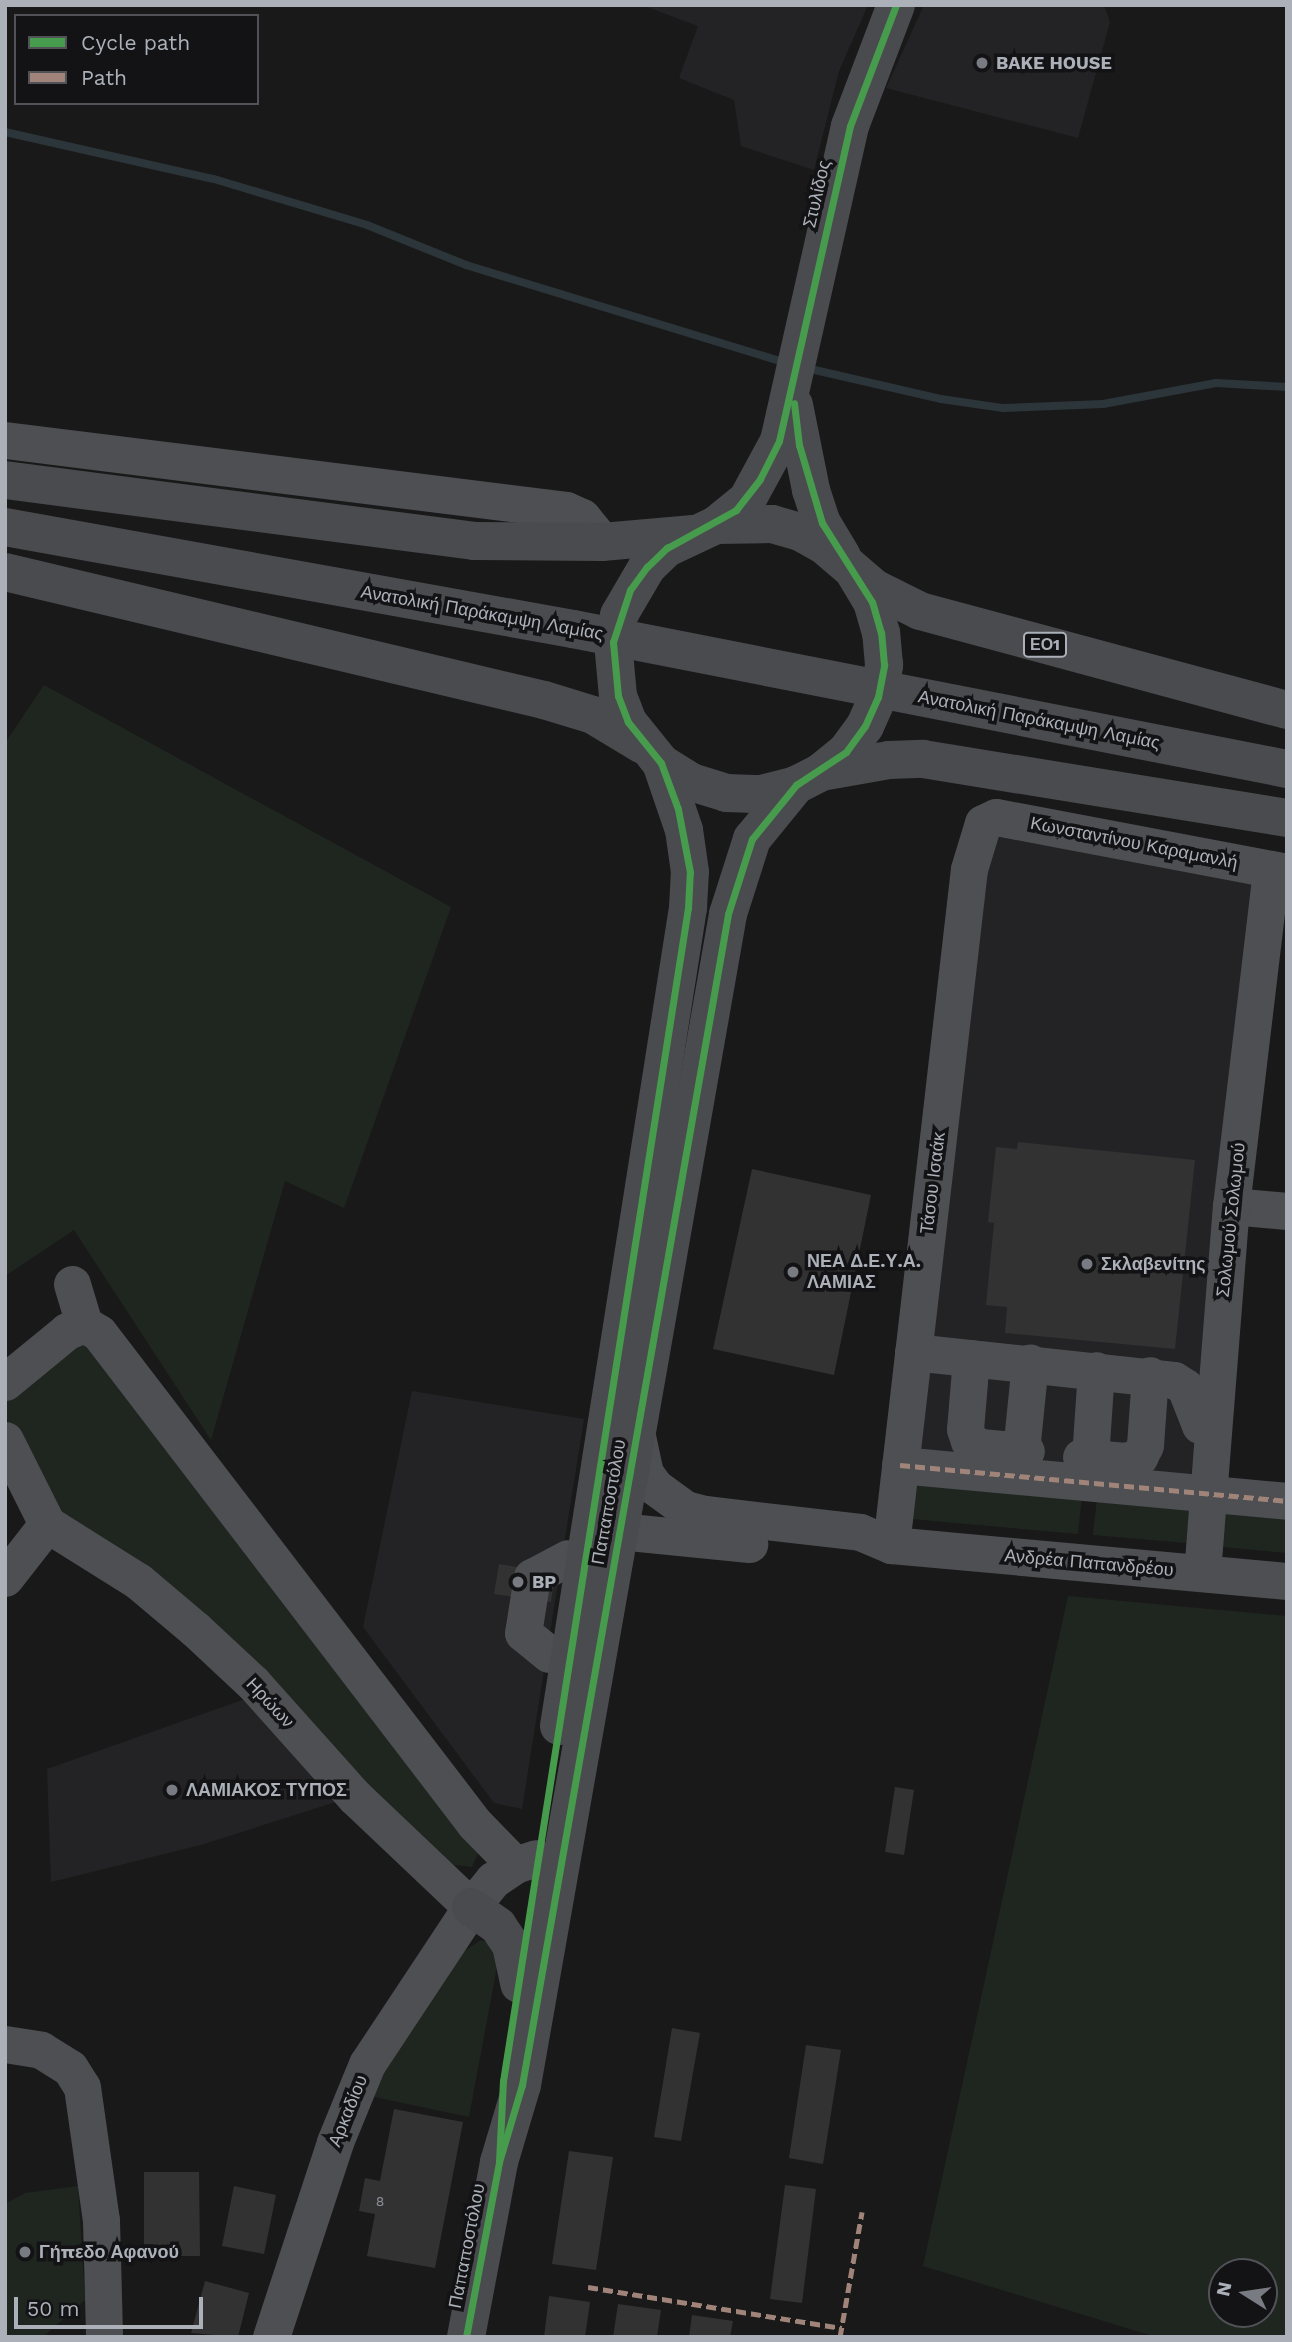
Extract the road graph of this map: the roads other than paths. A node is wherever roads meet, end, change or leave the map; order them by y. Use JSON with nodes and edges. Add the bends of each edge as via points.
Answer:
{"nodes":[{"id":1,"x":896,"y":5,"type":"edge"},
{"id":2,"x":793,"y":396,"type":"junction"},
{"id":3,"x":5,"y":440,"type":"edge"},
{"id":4,"x":5,"y":480,"type":"edge"},
{"id":5,"x":5,"y":527,"type":"edge"},
{"id":6,"x":703,"y":530,"type":"junction"},
{"id":7,"x":602,"y":542,"type":"junction"},
{"id":8,"x":850,"y":569,"type":"junction"},
{"id":9,"x":5,"y":572,"type":"edge"},
{"id":10,"x":1287,"y":710,"type":"edge"},
{"id":11,"x":652,"y":754,"type":"junction"},
{"id":12,"x":1287,"y":769,"type":"edge"},
{"id":13,"x":809,"y":779,"type":"junction"},
{"id":14,"x":1287,"y":818,"type":"edge"},
{"id":15,"x":983,"y":823,"type":"joint"},
{"id":16,"x":1279,"y":871,"type":"edge"},
{"id":17,"x":1231,"y":1206,"type":"junction"},
{"id":18,"x":1287,"y":1211,"type":"edge"},
{"id":19,"x":72,"y":1284,"type":"dead end"},
{"id":20,"x":84,"y":1324,"type":"junction"},
{"id":21,"x":913,"y":1352,"type":"junction"},
{"id":22,"x":971,"y":1358,"type":"junction"},
{"id":23,"x":1030,"y":1363,"type":"junction"},
{"id":24,"x":1096,"y":1370,"type":"junction"},
{"id":25,"x":1150,"y":1375,"type":"junction"},
{"id":26,"x":5,"y":1382,"type":"edge"},
{"id":27,"x":1213,"y":1430,"type":"junction"},
{"id":28,"x":637,"y":1436,"type":"junction"},
{"id":29,"x":5,"y":1440,"type":"edge"},
{"id":30,"x":1021,"y":1451,"type":"junction"},
{"id":31,"x":1090,"y":1458,"type":"junction"},
{"id":32,"x":900,"y":1465,"type":"junction"},
{"id":33,"x":1207,"y":1492,"type":"junction"},
{"id":34,"x":1287,"y":1501,"type":"edge"},
{"id":35,"x":607,"y":1522,"type":"junction"},
{"id":36,"x":47,"y":1524,"type":"junction"},
{"id":37,"x":891,"y":1545,"type":"junction"},
{"id":38,"x":567,"y":1559,"type":"dead end"},
{"id":39,"x":1202,"y":1573,"type":"junction"},
{"id":40,"x":5,"y":1578,"type":"edge"},
{"id":41,"x":1287,"y":1581,"type":"edge"},
{"id":42,"x":549,"y":1654,"type":"dead end"},
{"id":43,"x":538,"y":1862,"type":"junction"},
{"id":44,"x":471,"y":1907,"type":"junction"},
{"id":45,"x":519,"y":1984,"type":"junction"},
{"id":46,"x":5,"y":2044,"type":"edge"},
{"id":47,"x":499,"y":2162,"type":"junction"},
{"id":48,"x":104,"y":2337,"type":"edge"},
{"id":49,"x":271,"y":2337,"type":"edge"},
{"id":50,"x":466,"y":2337,"type":"edge"}],
"edges":[{"from":1,"to":2,"type":"main road","name":"Στυλίδος","number":"ΕΟ1","via":[[850,126]]},
{"from":2,"to":6,"type":"main road","name":"Στυλίδος","number":"ΕΟ1","via":[[779,441],[747,500]]},
{"from":2,"to":8,"type":"main road","name":"Στυλίδος","number":"ΕΟ1","via":[[811,490],[822,523]]},
{"from":3,"to":7,"type":"street","via":[[566,510],[582,517]]},
{"from":4,"to":7,"type":"main road","via":[[474,541]]},
{"from":5,"to":12,"type":"main road","name":"Ανατολική Παράκαμψη Λαμίας","via":[[573,629]]},
{"from":6,"to":7,"type":"main road"},
{"from":6,"to":8,"type":"main road","number":"ΕΟ1","via":[[744,522],[782,526],[825,546]]},
{"from":6,"to":11,"type":"main road","number":"ΕΟ1","bridge":true,"via":[[647,567],[619,615],[613,642],[618,696]]},
{"from":8,"to":10,"type":"main road","number":"ΕΟ1","via":[[920,611]]},
{"from":8,"to":13,"type":"main road","number":"ΕΟ1","bridge":true,"via":[[872,602],[881,633],[882,676],[865,726],[846,752]]},
{"from":9,"to":11,"type":"main road","via":[[544,700],[600,718]]},
{"from":11,"to":13,"type":"main road","number":"ΕΟ1","via":[[691,782],[726,793],[761,794]]},
{"from":11,"to":35,"type":"main road","name":"Παπαποστόλου","via":[[684,830],[690,872],[688,908],[624,1319]]},
{"from":13,"to":14,"type":"main road","number":"ΕΟ1","via":[[889,760],[923,760]]},
{"from":13,"to":28,"type":"main road","name":"Παπαποστόλου","via":[[752,839],[728,914]]},
{"from":15,"to":16,"type":"street","name":"Κωνσταντίνου Καραμανλή","via":[[996,817]]},
{"from":15,"to":21,"type":"street","name":"Τάσου Ισαάκ","via":[[969,869]]},
{"from":16,"to":17,"type":"street","name":"Σολωμού Σολωμού"},
{"from":17,"to":18,"type":"street"},
{"from":17,"to":27,"type":"street","name":"Σολωμού Σολωμού"},
{"from":19,"to":20,"type":"street"},
{"from":20,"to":26,"type":"street","via":[[66,1331]]},
{"from":20,"to":43,"type":"street","via":[[99,1333],[150,1397],[475,1824]]},
{"from":21,"to":22,"type":"street"},
{"from":21,"to":32,"type":"street","name":"Τάσου Ισαάκ"},
{"from":22,"to":23,"type":"street"},
{"from":22,"to":30,"type":"street","via":[[965,1429],[970,1441],[980,1447]]},
{"from":23,"to":24,"type":"street"},
{"from":23,"to":30,"type":"street"},
{"from":24,"to":25,"type":"street"},
{"from":24,"to":31,"type":"street"},
{"from":25,"to":27,"type":"street","via":[[1185,1387],[1200,1425]]},
{"from":25,"to":31,"type":"street","via":[[1145,1445],[1139,1457],[1125,1461]]},
{"from":27,"to":33,"type":"street","name":"Σολωμού Σολωμού"},
{"from":28,"to":35,"type":"main road","name":"Παπαποστόλου"},
{"from":28,"to":37,"type":"street","name":"Ανδρέα Παπανδρέου","via":[[645,1473],[655,1487],[685,1509],[860,1532]]},
{"from":29,"to":36,"type":"street"},
{"from":30,"to":31,"type":"street"},
{"from":32,"to":33,"type":"street"},
{"from":32,"to":37,"type":"street","name":"Τάσου Ισαάκ"},
{"from":33,"to":34,"type":"street"},
{"from":33,"to":39,"type":"street","name":"Σολωμού Σολωμού"},
{"from":35,"to":37,"type":"street","name":"Ανδρέα Παπανδρέου","via":[[859,1556]]},
{"from":35,"to":43,"type":"main road","name":"Παπαποστόλου"},
{"from":36,"to":40,"type":"street"},
{"from":36,"to":44,"type":"street","name":"Ηρώων","via":[[138,1581],[195,1629],[253,1683],[355,1797]]},
{"from":37,"to":39,"type":"street","name":"Ανδρέα Παπανδρέου"},
{"from":38,"to":42,"type":"street","via":[[532,1577],[523,1633]]},
{"from":39,"to":41,"type":"street","name":"Ανδρέα Παπανδρέου"},
{"from":43,"to":44,"type":"street","name":"Αρκαδίου","via":[[494,1880]]},
{"from":43,"to":45,"type":"main road","name":"Παπαποστόλου"},
{"from":43,"to":47,"type":"main road","name":"Παπαποστόλου","via":[[522,2085]]},
{"from":44,"to":45,"type":"main road","via":[[498,1926],[512,1945]]},
{"from":44,"to":49,"type":"street","name":"Αρκαδίου","via":[[362,2076],[322,2178]]},
{"from":45,"to":47,"type":"main road","name":"Παπαποστόλου","via":[[503,2081]]},
{"from":46,"to":48,"type":"street","via":[[41,2050],[70,2068],[82,2087],[101,2220]]},
{"from":47,"to":50,"type":"main road","name":"Παπαποστόλου"}]}
